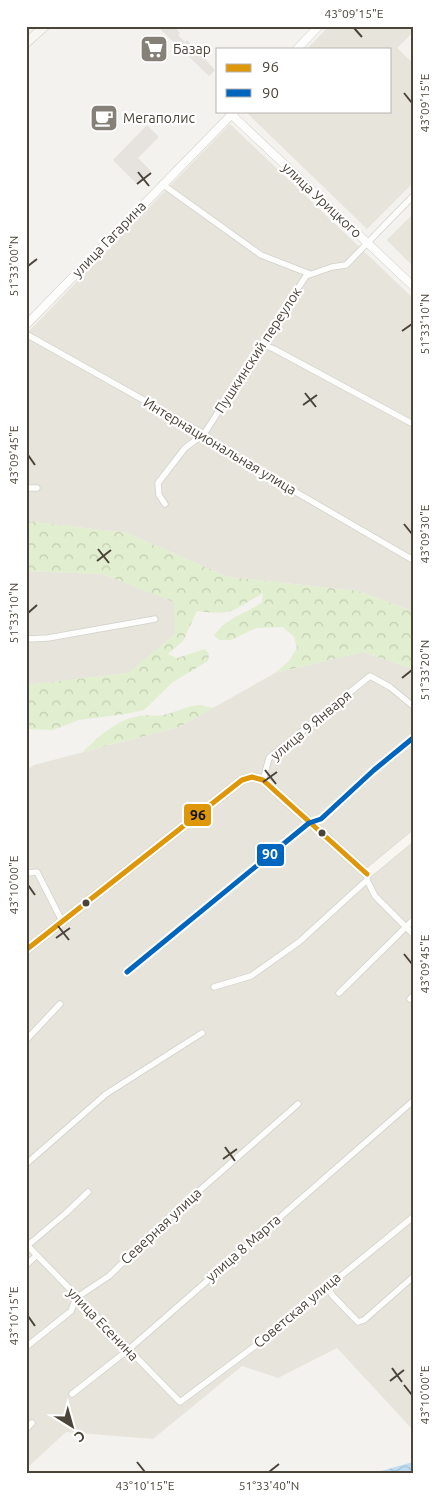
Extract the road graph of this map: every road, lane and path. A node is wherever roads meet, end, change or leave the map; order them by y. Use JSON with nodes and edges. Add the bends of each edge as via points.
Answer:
{"nodes":[{"id":1,"x":45,"y":26,"type":"edge"},
{"id":2,"x":318,"y":26,"type":"edge"},
{"id":3,"x":26,"y":44,"type":"edge"},
{"id":4,"x":298,"y":48,"type":"edge"},
{"id":5,"x":233,"y":113,"type":"edge"},
{"id":6,"x":162,"y":184,"type":"junction"},
{"id":7,"x":413,"y":196,"type":"edge"},
{"id":8,"x":367,"y":242,"type":"junction"},
{"id":9,"x":310,"y":274,"type":"junction"},
{"id":10,"x":413,"y":286,"type":"edge"},
{"id":11,"x":26,"y":325,"type":"edge"},
{"id":12,"x":26,"y":334,"type":"edge"},
{"id":13,"x":262,"y":344,"type":"junction"},
{"id":14,"x":413,"y":424,"type":"edge"},
{"id":15,"x":204,"y":434,"type":"junction"},
{"id":16,"x":26,"y":488,"type":"edge"},
{"id":17,"x":37,"y":488,"type":"dead end"},
{"id":18,"x":165,"y":504,"type":"dead end"},
{"id":19,"x":413,"y":560,"type":"edge"},
{"id":20,"x":155,"y":619,"type":"dead end"},
{"id":21,"x":26,"y":639,"type":"edge"},
{"id":22,"x":413,"y":706,"type":"edge"},
{"id":23,"x":413,"y":738,"type":"edge"},
{"id":24,"x":263,"y":780,"type":"junction"},
{"id":25,"x":309,"y":824,"type":"junction"},
{"id":26,"x":413,"y":836,"type":"edge"},
{"id":27,"x":26,"y":873,"type":"edge"},
{"id":28,"x":367,"y":877,"type":"junction"},
{"id":29,"x":413,"y":920,"type":"edge"},
{"id":30,"x":62,"y":921,"type":"junction"},
{"id":31,"x":405,"y":927,"type":"junction"},
{"id":32,"x":413,"y":934,"type":"edge"},
{"id":33,"x":26,"y":950,"type":"edge"},
{"id":34,"x":127,"y":972,"type":"dead end"},
{"id":35,"x":214,"y":987,"type":"dead end"},
{"id":36,"x":339,"y":993,"type":"dead end"},
{"id":37,"x":60,"y":1004,"type":"dead end"},
{"id":38,"x":202,"y":1034,"type":"dead end"},
{"id":39,"x":26,"y":1040,"type":"edge"},
{"id":40,"x":413,"y":1102,"type":"edge"},
{"id":41,"x":298,"y":1104,"type":"dead end"},
{"id":42,"x":26,"y":1164,"type":"edge"},
{"id":43,"x":88,"y":1192,"type":"dead end"},
{"id":44,"x":413,"y":1217,"type":"edge"},
{"id":45,"x":27,"y":1245,"type":"edge"},
{"id":46,"x":37,"y":1255,"type":"junction"},
{"id":47,"x":26,"y":1264,"type":"edge"},
{"id":48,"x":413,"y":1278,"type":"edge"},
{"id":49,"x":327,"y":1285,"type":"junction"},
{"id":50,"x":76,"y":1298,"type":"junction"},
{"id":51,"x":26,"y":1347,"type":"edge"},
{"id":52,"x":128,"y":1350,"type":"junction"},
{"id":53,"x":72,"y":1394,"type":"dead end"},
{"id":54,"x":180,"y":1402,"type":"joint"},
{"id":55,"x":32,"y":1423,"type":"dead end"},
{"id":56,"x":26,"y":1430,"type":"edge"}],
"edges":[{"from":1,"to":3,"type":"main road"},
{"from":2,"to":4,"type":"street"},
{"from":5,"to":6,"type":"street","name":"улица Гагарина"},
{"from":5,"to":8,"type":"street","name":"улица Урицкого"},
{"from":6,"to":9,"type":"street","via":[[261,255]]},
{"from":6,"to":11,"type":"street","name":"улица Гагарина"},
{"from":7,"to":8,"type":"street","name":"Пушкинский переулок"},
{"from":8,"to":9,"type":"street","name":"Пушкинский переулок","via":[[346,265]]},
{"from":8,"to":10,"type":"street","name":"улица Урицкого"},
{"from":9,"to":13,"type":"street","name":"Пушкинский переулок"},
{"from":12,"to":15,"type":"street","name":"Интернациональная улица"},
{"from":13,"to":14,"type":"street"},
{"from":13,"to":15,"type":"street","name":"Пушкинский переулок"},
{"from":15,"to":18,"type":"street","name":"Пушкинский переулок","via":[[185,448],[158,483],[159,495]]},
{"from":15,"to":19,"type":"street","name":"Интернациональная улица","via":[[240,459]]},
{"from":16,"to":17,"type":"street"},
{"from":20,"to":21,"type":"street"},
{"from":22,"to":24,"type":"street","name":"улица 9 Января","via":[[370,676],[269,758]]},
{"from":23,"to":25,"type":"street","via":[[321,819]]},
{"from":24,"to":25,"type":"main road"},
{"from":24,"to":30,"type":"main road","via":[[252,777],[242,780]]},
{"from":25,"to":28,"type":"main road"},
{"from":25,"to":34,"type":"street"},
{"from":26,"to":28,"type":"main road"},
{"from":27,"to":30,"type":"street","via":[[37,872]]},
{"from":28,"to":31,"type":"street","via":[[375,896]]},
{"from":28,"to":35,"type":"street","via":[[299,942],[251,976]]},
{"from":29,"to":31,"type":"street"},
{"from":30,"to":33,"type":"main road"},
{"from":31,"to":32,"type":"street"},
{"from":31,"to":36,"type":"street"},
{"from":37,"to":39,"type":"street"},
{"from":38,"to":42,"type":"street","via":[[106,1094]]},
{"from":40,"to":52,"type":"street","name":"улица 8 Марта"},
{"from":41,"to":50,"type":"street","name":"Северная улица","via":[[167,1218],[109,1276]]},
{"from":43,"to":45,"type":"street"},
{"from":44,"to":49,"type":"street","name":"Советская улица"},
{"from":45,"to":46,"type":"street","name":"улица Есенина"},
{"from":46,"to":47,"type":"street"},
{"from":46,"to":50,"type":"street","name":"улица Есенина"},
{"from":48,"to":49,"type":"street","via":[[358,1322],[332,1295]]},
{"from":49,"to":54,"type":"street","name":"Советская улица","via":[[255,1346]]},
{"from":50,"to":51,"type":"street","name":"Северная улица","via":[[71,1311]]},
{"from":50,"to":52,"type":"street","name":"улица Есенина"},
{"from":52,"to":53,"type":"street","name":"улица 8 Марта"},
{"from":52,"to":54,"type":"street","name":"улица Есенина"},
{"from":55,"to":56,"type":"street"}]}
